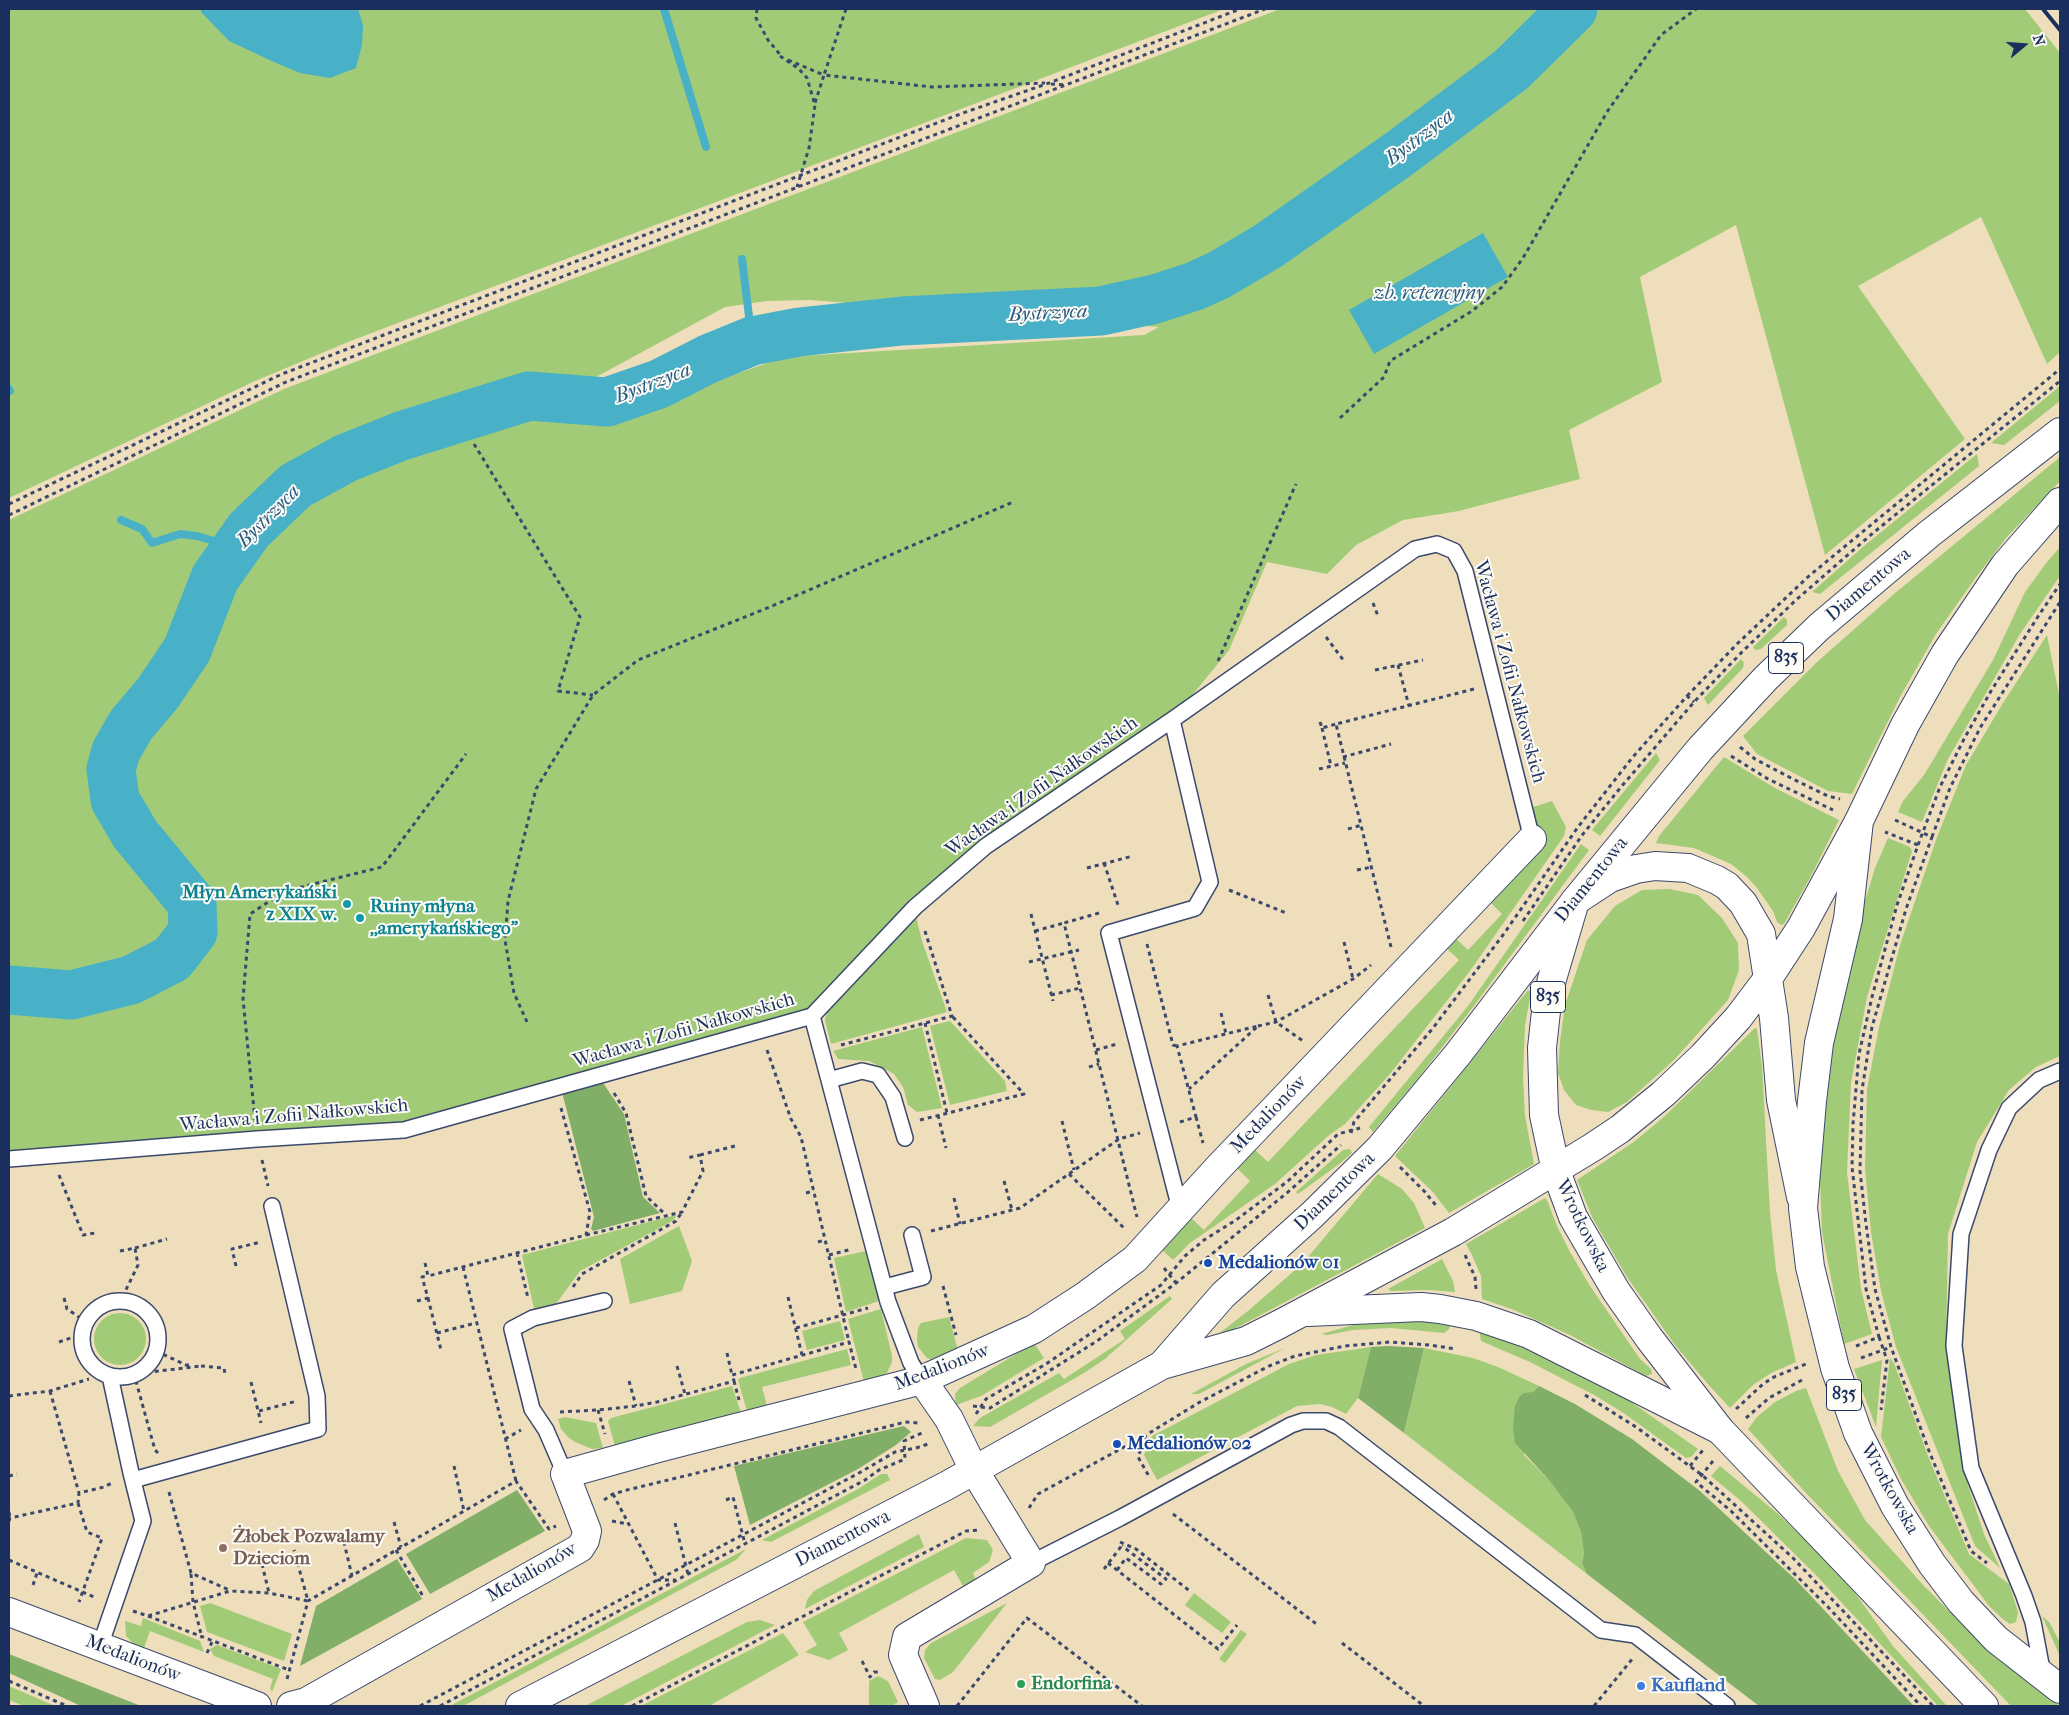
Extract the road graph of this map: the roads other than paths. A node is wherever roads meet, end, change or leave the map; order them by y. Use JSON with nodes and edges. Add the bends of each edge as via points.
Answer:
{"nodes":[{"id":1,"x":2060,"y":432,"type":"edge"},
{"id":2,"x":2060,"y":502,"type":"edge"},
{"id":3,"x":1172,"y":720,"type":"junction"},
{"id":4,"x":1848,"y":811,"type":"junction"},
{"id":5,"x":1532,"y":840,"type":"joint"},
{"id":6,"x":1574,"y":901,"type":"junction"},
{"id":7,"x":1769,"y":977,"type":"junction"},
{"id":8,"x":812,"y":1016,"type":"junction"},
{"id":9,"x":2060,"y":1071,"type":"edge"},
{"id":10,"x":829,"y":1080,"type":"junction"},
{"id":11,"x":903,"y":1131,"type":"road end"},
{"id":12,"x":9,"y":1159,"type":"edge"},
{"id":13,"x":1556,"y":1171,"type":"junction"},
{"id":14,"x":272,"y":1206,"type":"road end"},
{"id":15,"x":1803,"y":1208,"type":"junction"},
{"id":16,"x":1180,"y":1209,"type":"junction"},
{"id":17,"x":912,"y":1235,"type":"road end"},
{"id":18,"x":886,"y":1295,"type":"junction"},
{"id":19,"x":604,"y":1301,"type":"dead end"},
{"id":20,"x":1301,"y":1312,"type":"junction"},
{"id":21,"x":1162,"y":1365,"type":"junction"},
{"id":22,"x":108,"y":1375,"type":"junction"},
{"id":23,"x":922,"y":1380,"type":"junction"},
{"id":24,"x":1732,"y":1421,"type":"junction"},
{"id":25,"x":974,"y":1470,"type":"junction"},
{"id":26,"x":565,"y":1474,"type":"junction"},
{"id":27,"x":133,"y":1480,"type":"junction"},
{"id":28,"x":1031,"y":1563,"type":"junction"},
{"id":29,"x":9,"y":1612,"type":"edge"},
{"id":30,"x":100,"y":1646,"type":"junction"},
{"id":31,"x":2052,"y":1683,"type":"edge"},
{"id":32,"x":288,"y":1697,"type":"edge"},
{"id":33,"x":257,"y":1706,"type":"edge"},
{"id":34,"x":520,"y":1706,"type":"edge"},
{"id":35,"x":925,"y":1706,"type":"edge"},
{"id":36,"x":1727,"y":1706,"type":"edge"},
{"id":37,"x":1984,"y":1706,"type":"edge"}],
"edges":[{"from":1,"to":6,"type":"street","name":"Diamentowa","number":"835","via":[[1929,534],[1794,650],[1700,748]]},
{"from":2,"to":4,"type":"street","name":"Diamentowa","number":"835","via":[[2005,565],[1945,654],[1905,725]]},
{"from":3,"to":5,"type":"lane","name":"Wacława i Zofii Nałkowskich","via":[[1415,549],[1437,544],[1454,551],[1465,571]]},
{"from":3,"to":8,"type":"lane","name":"Wacława i Zofii Nałkowskich","via":[[986,846],[915,907]]},
{"from":3,"to":16,"type":"lane","via":[[1210,882],[1195,908],[1109,933]]},
{"from":4,"to":7,"type":"street","name":"Diamentowa","via":[[1814,907]]},
{"from":4,"to":15,"type":"street","number":"835","via":[[1848,919],[1816,1069]]},
{"from":5,"to":16,"type":"street","name":"Medalionów"},
{"from":6,"to":7,"type":"street","via":[[1610,878],[1636,869],[1671,866],[1703,872],[1728,886],[1743,903],[1761,934]]},
{"from":6,"to":13,"type":"street","name":"Wrotkowska","number":"835","via":[[1546,1002],[1542,1048],[1544,1115]]},
{"from":6,"to":21,"type":"street","name":"Diamentowa","via":[[1458,1054],[1380,1148],[1223,1295]]},
{"from":7,"to":13,"type":"street","name":"Diamentowa","via":[[1720,1038],[1663,1094],[1620,1129]]},
{"from":7,"to":15,"type":"street","via":[[1781,1100]]},
{"from":8,"to":10,"type":"lane"},
{"from":8,"to":12,"type":"lane","name":"Wacława i Zofii Nałkowskich","via":[[404,1130]]},
{"from":9,"to":31,"type":"lane","via":[[2039,1080],[2009,1108],[1989,1150],[1961,1234],[1954,1346],[1971,1468],[2024,1596]]},
{"from":10,"to":11,"type":"lane","via":[[862,1071],[878,1075],[893,1097]]},
{"from":10,"to":18,"type":"lane"},
{"from":13,"to":20,"type":"street","name":"Diamentowa","via":[[1453,1232]]},
{"from":13,"to":24,"type":"street","name":"Wrotkowska","number":"835","via":[[1574,1217],[1616,1291],[1649,1338]]},
{"from":14,"to":27,"type":"lane","via":[[317,1396],[318,1429]]},
{"from":15,"to":31,"type":"street","name":"Wrotkowska","number":"835","via":[[1810,1267],[1835,1368],[1858,1433],[1874,1466],[1932,1564],[1961,1602],[1996,1639]]},
{"from":16,"to":23,"type":"street","name":"Medalionów","via":[[1136,1259],[1085,1296],[1034,1328]]},
{"from":17,"to":18,"type":"lane","via":[[923,1277]]},
{"from":18,"to":23,"type":"lane","via":[[911,1362]]},
{"from":19,"to":26,"type":"lane","via":[[533,1318],[512,1329],[532,1409],[546,1430]]},
{"from":20,"to":21,"type":"street","name":"Diamentowa","via":[[1246,1341]]},
{"from":20,"to":24,"type":"street","name":"Wrotkowska","via":[[1420,1307],[1476,1316],[1529,1334]]},
{"from":21,"to":25,"type":"street","name":"Diamentowa"},
{"from":22,"to":22,"type":"lane","via":[[89,1361],[82,1344],[84,1328],[93,1312],[103,1305],[120,1302],[136,1305],[152,1319],[156,1329],[156,1351],[144,1369],[118,1377]]},
{"from":22,"to":27,"type":"lane"},
{"from":23,"to":25,"type":"street","via":[[949,1419]]},
{"from":23,"to":26,"type":"street","name":"Medalionów"},
{"from":24,"to":37,"type":"street","name":"Wrotkowska","number":"835"},
{"from":25,"to":28,"type":"street"},
{"from":25,"to":34,"type":"street","name":"Diamentowa"},
{"from":26,"to":32,"type":"street","name":"Medalionów","via":[[586,1531],[580,1548],[306,1702]]},
{"from":27,"to":30,"type":"lane","via":[[143,1521]]},
{"from":28,"to":35,"type":"street","via":[[907,1638],[903,1655]]},
{"from":28,"to":36,"type":"lane","via":[[1291,1425],[1302,1420],[1326,1421],[1338,1427],[1600,1630],[1635,1635]]},
{"from":29,"to":30,"type":"street","name":"Medalionów"},
{"from":30,"to":33,"type":"street","name":"Medalionów"}]}
